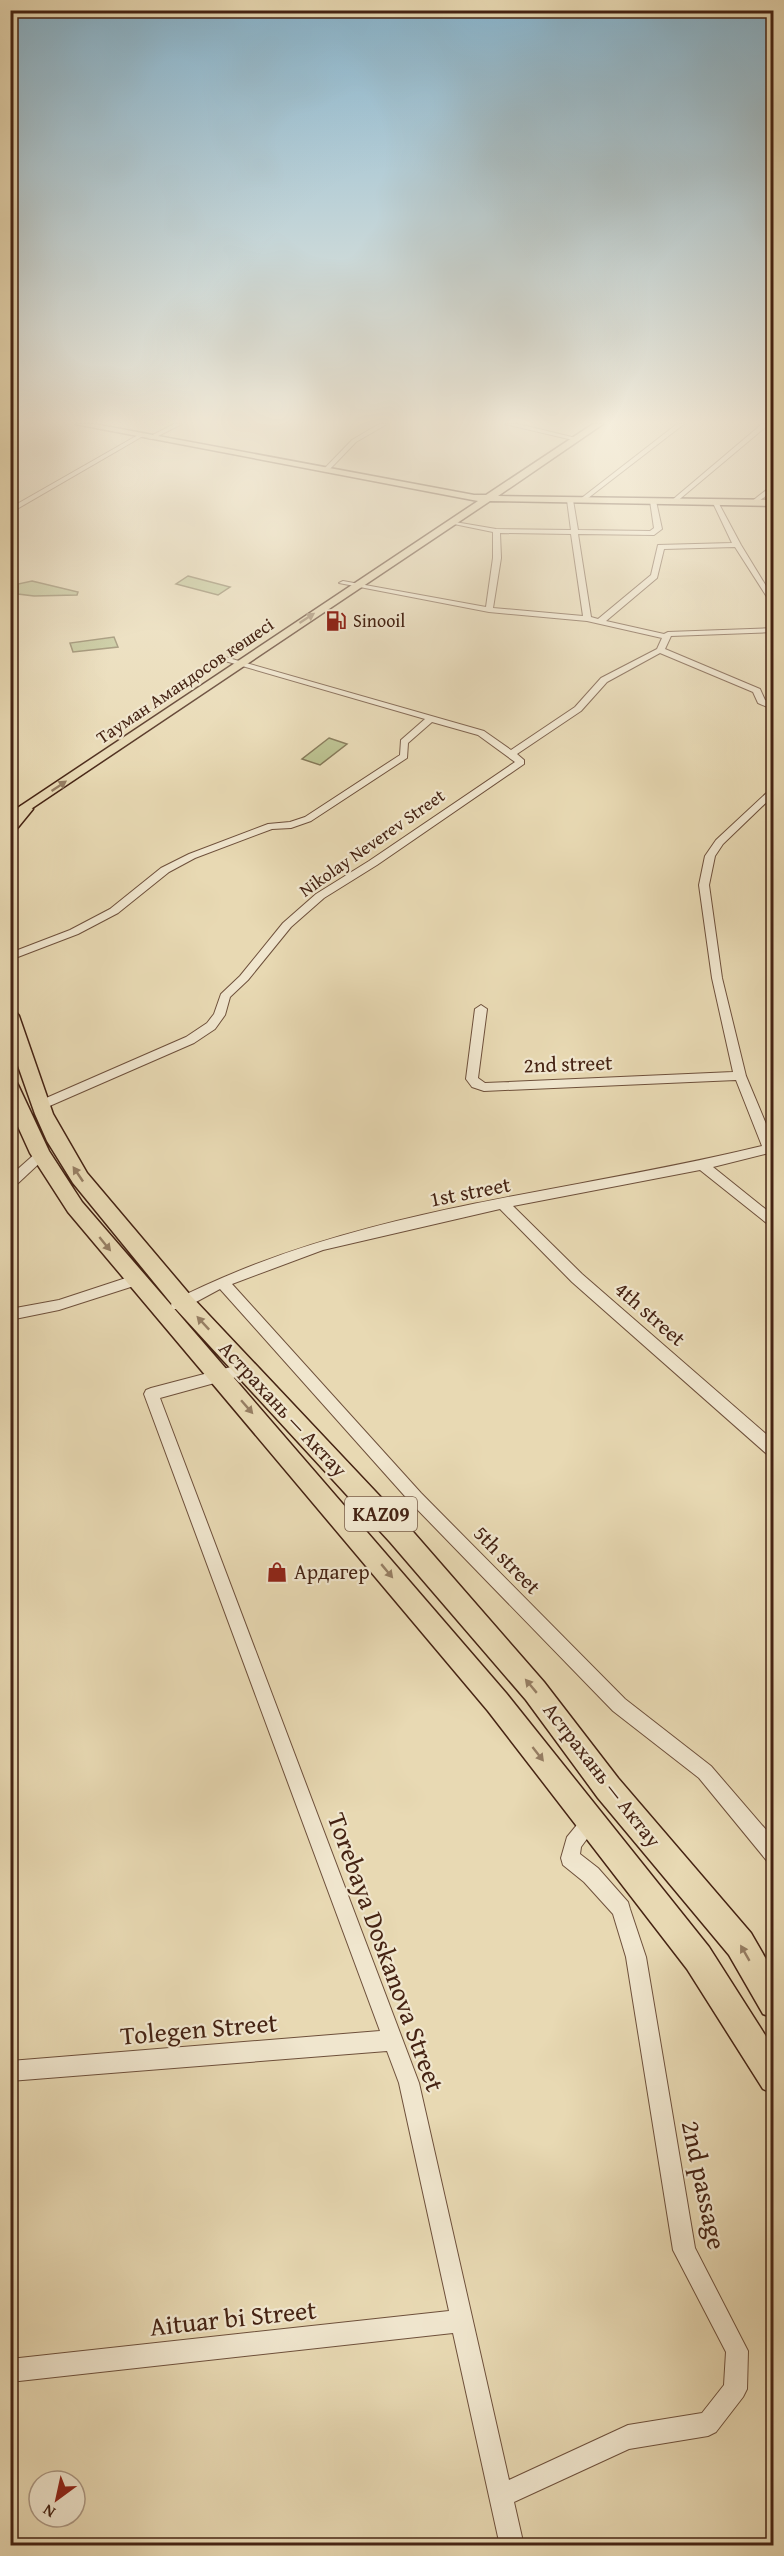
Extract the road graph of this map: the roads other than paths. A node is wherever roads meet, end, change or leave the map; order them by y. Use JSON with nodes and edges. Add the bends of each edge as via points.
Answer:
{"nodes":[{"id":1,"x":404,"y":543,"type":"edge"},
{"id":2,"x":420,"y":543,"type":"edge"},
{"id":3,"x":496,"y":543,"type":"edge"},
{"id":4,"x":576,"y":543,"type":"edge"},
{"id":5,"x":737,"y":545,"type":"joint"},
{"id":6,"x":343,"y":583,"type":"junction"},
{"id":7,"x":356,"y":586,"type":"junction"},
{"id":8,"x":774,"y":606,"type":"edge"},
{"id":9,"x":489,"y":610,"type":"junction"},
{"id":10,"x":587,"y":619,"type":"junction"},
{"id":11,"x":601,"y":621,"type":"junction"},
{"id":12,"x":774,"y":630,"type":"edge"},
{"id":13,"x":667,"y":637,"type":"junction"},
{"id":14,"x":660,"y":650,"type":"junction"},
{"id":15,"x":228,"y":659,"type":"junction"},
{"id":16,"x":240,"y":663,"type":"junction"},
{"id":17,"x":774,"y":708,"type":"edge"},
{"id":18,"x":430,"y":719,"type":"junction"},
{"id":19,"x":511,"y":754,"type":"junction"},
{"id":20,"x":774,"y":789,"type":"edge"},
{"id":21,"x":15,"y":806,"type":"edge"},
{"id":22,"x":10,"y":819,"type":"edge"},
{"id":23,"x":10,"y":828,"type":"edge"},
{"id":24,"x":10,"y":957,"type":"edge"},
{"id":25,"x":481,"y":1009,"type":"dead end"},
{"id":26,"x":10,"y":1016,"type":"edge"},
{"id":27,"x":740,"y":1076,"type":"junction"},
{"id":28,"x":10,"y":1087,"type":"edge"},
{"id":29,"x":41,"y":1105,"type":"junction"},
{"id":30,"x":772,"y":1148,"type":"edge"},
{"id":31,"x":41,"y":1155,"type":"junction"},
{"id":32,"x":702,"y":1165,"type":"junction"},
{"id":33,"x":10,"y":1184,"type":"edge"},
{"id":34,"x":504,"y":1205,"type":"junction"},
{"id":35,"x":774,"y":1224,"type":"edge"},
{"id":36,"x":135,"y":1280,"type":"junction"},
{"id":37,"x":222,"y":1282,"type":"junction"},
{"id":38,"x":174,"y":1308,"type":"junction"},
{"id":39,"x":10,"y":1315,"type":"edge"},
{"id":40,"x":246,"y":1369,"type":"junction"},
{"id":41,"x":220,"y":1376,"type":"junction"},
{"id":42,"x":774,"y":1451,"type":"edge"},
{"id":43,"x":591,"y":1821,"type":"junction"},
{"id":44,"x":774,"y":1854,"type":"edge"},
{"id":45,"x":774,"y":2003,"type":"edge"},
{"id":46,"x":393,"y":2040,"type":"junction"},
{"id":47,"x":10,"y":2071,"type":"edge"},
{"id":48,"x":774,"y":2078,"type":"edge"},
{"id":49,"x":463,"y":2321,"type":"junction"},
{"id":50,"x":10,"y":2371,"type":"edge"},
{"id":51,"x":501,"y":2496,"type":"junction"},
{"id":52,"x":512,"y":2546,"type":"edge"}],
"edges":[{"from":1,"to":6,"type":"main road","name":"Тауман Амандосов көшесі"},
{"from":2,"to":7,"type":"main road","name":"Тауман Амандосов көшесі"},
{"from":3,"to":9,"type":"street"},
{"from":4,"to":10,"type":"street"},
{"from":5,"to":8,"type":"street"},
{"from":5,"to":11,"type":"street","via":[[661,547],[654,576]]},
{"from":6,"to":7,"type":"street"},
{"from":6,"to":15,"type":"main road","name":"Тауман Амандосов көшесі"},
{"from":7,"to":9,"type":"street"},
{"from":16,"to":7,"type":"main road","name":"Тауман Амандосов көшесі","one_way":true},
{"from":9,"to":10,"type":"street"},
{"from":10,"to":11,"type":"street"},
{"from":11,"to":13,"type":"street"},
{"from":12,"to":13,"type":"street","via":[[673,633]]},
{"from":13,"to":14,"type":"street"},
{"from":14,"to":17,"type":"street","via":[[741,682]]},
{"from":14,"to":19,"type":"street","via":[[604,680],[578,709]]},
{"from":15,"to":16,"type":"street"},
{"from":15,"to":21,"type":"main road","name":"Тауман Амандосов көшесі"},
{"from":16,"to":18,"type":"street"},
{"from":21,"to":16,"type":"main road","name":"Тауман Амандосов көшесі","one_way":true},
{"from":18,"to":19,"type":"street","via":[[481,733]]},
{"from":18,"to":24,"type":"street","via":[[404,742],[404,756],[308,819],[271,826],[192,856],[165,870],[114,911],[75,932]]},
{"from":19,"to":29,"type":"street","name":"Nikolay Neverev Street","via":[[520,762],[320,896],[287,925],[225,996],[211,1026],[190,1040]]},
{"from":20,"to":27,"type":"street","via":[[719,842],[710,856],[704,885],[717,978]]},
{"from":21,"to":22,"type":"main road","name":"Тауман Амандосов көшесі"},
{"from":21,"to":23,"type":"highway"},
{"from":25,"to":27,"type":"street","name":"2nd street","via":[[472,1079],[484,1087]]},
{"from":26,"to":29,"type":"highway","name":"Астрахань — Актау","number":"KAZ09"},
{"from":27,"to":30,"type":"street"},
{"from":28,"to":31,"type":"highway","name":"Астрахань — Актау","number":"KAZ09"},
{"from":38,"to":29,"type":"highway","name":"Астрахань — Актау","number":"KAZ09","one_way":true,"via":[[80,1178]]},
{"from":30,"to":32,"type":"street","name":"1st street"},
{"from":31,"to":33,"type":"street"},
{"from":31,"to":36,"type":"highway","name":"Астрахань — Актау","number":"KAZ09","one_way":true,"via":[[75,1207]]},
{"from":32,"to":34,"type":"street","name":"1st street"},
{"from":32,"to":35,"type":"street"},
{"from":34,"to":37,"type":"street","name":"1st street","via":[[321,1246]]},
{"from":34,"to":42,"type":"street","name":"4th street","via":[[577,1278]]},
{"from":36,"to":38,"type":"highway","name":"Астрахань — Актау","number":"KAZ09"},
{"from":36,"to":39,"type":"street","via":[[59,1305]]},
{"from":37,"to":38,"type":"street","name":"1st street"},
{"from":37,"to":44,"type":"street","name":"5th street","via":[[416,1498],[619,1705],[705,1772]]},
{"from":40,"to":38,"type":"highway","name":"Астрахань — Актау","number":"KAZ09","one_way":true},
{"from":38,"to":41,"type":"highway","name":"Астрахань — Актау","number":"KAZ09"},
{"from":40,"to":41,"type":"street"},
{"from":45,"to":40,"type":"highway","name":"Астрахань — Актау","number":"KAZ09","one_way":true,"via":[[740,1944],[608,1788],[535,1691],[399,1534]]},
{"from":41,"to":43,"type":"highway","name":"Астрахань — Актау","number":"KAZ09","one_way":true,"via":[[497,1702]]},
{"from":41,"to":46,"type":"street","name":"Torebaya Doskanova Street","via":[[151,1394]]},
{"from":43,"to":48,"type":"highway","name":"Астрахань — Актау","number":"KAZ09","via":[[698,1958]]},
{"from":43,"to":51,"type":"street","name":"2nd passage","via":[[573,1843],[570,1858],[621,1909],[627,1928],[636,1957],[684,2250],[737,2352],[735,2389],[708,2424],[628,2437]]},
{"from":46,"to":47,"type":"street","name":"Tolegen Street"},
{"from":46,"to":49,"type":"street","name":"Torebaya Doskanova Street","via":[[409,2083]]},
{"from":49,"to":50,"type":"street","name":"Aituar bi Street"},
{"from":49,"to":51,"type":"street","name":"Torebaya Doskanova Street"},
{"from":51,"to":52,"type":"street","name":"Torebaya Doskanova Street"}]}
